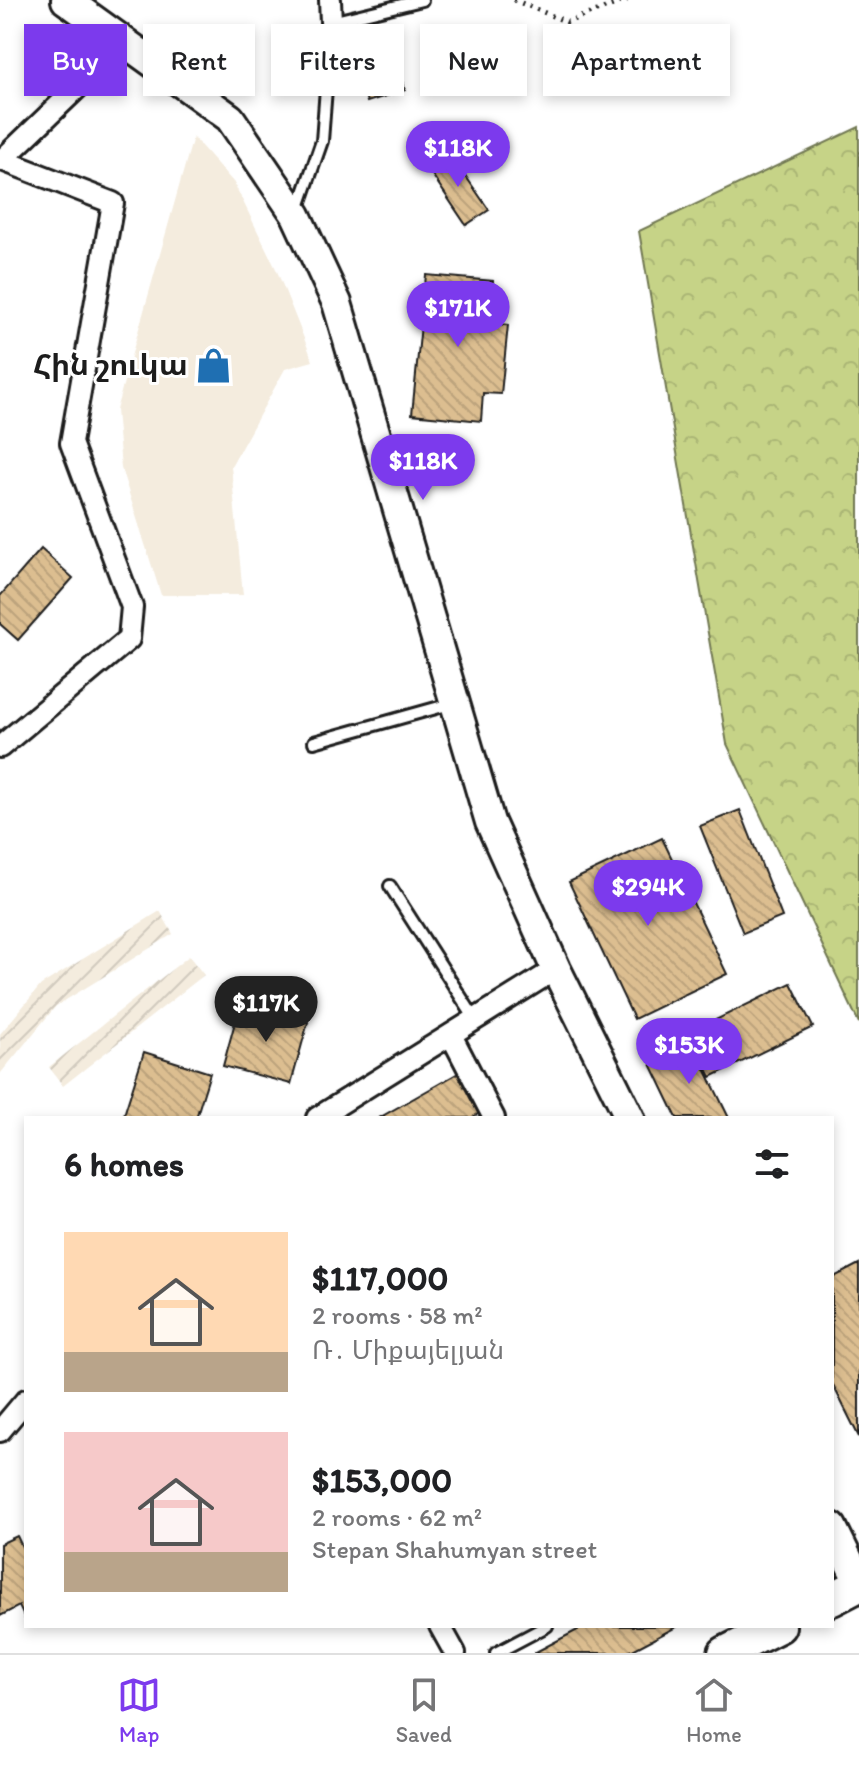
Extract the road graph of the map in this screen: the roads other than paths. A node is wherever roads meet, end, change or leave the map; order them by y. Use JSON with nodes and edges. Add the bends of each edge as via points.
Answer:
{"nodes":[{"id":1,"x":66,"y":0,"type":"edge"},
{"id":2,"x":330,"y":0,"type":"edge"},
{"id":3,"x":422,"y":0,"type":"edge"},
{"id":4,"x":331,"y":22,"type":"junction"},
{"id":5,"x":98,"y":24,"type":"edge"},
{"id":6,"x":127,"y":45,"type":"edge"},
{"id":7,"x":69,"y":96,"type":"edge"},
{"id":8,"x":1,"y":161,"type":"edge"},
{"id":9,"x":296,"y":215,"type":"junction"},
{"id":10,"x":456,"y":703,"type":"junction"},
{"id":11,"x":314,"y":742,"type":"dead end"},
{"id":12,"x":0,"y":747,"type":"edge"},
{"id":13,"x":390,"y":886,"type":"dead end"},
{"id":14,"x":556,"y":969,"type":"junction"},
{"id":15,"x":475,"y":1019,"type":"junction"},
{"id":16,"x":451,"y":1035,"type":"junction"},
{"id":17,"x":320,"y":1116,"type":"edge"},
{"id":18,"x":493,"y":1116,"type":"edge"},
{"id":19,"x":629,"y":1116,"type":"edge"},
{"id":20,"x":24,"y":1402,"type":"edge"},
{"id":21,"x":0,"y":1431,"type":"edge"},
{"id":22,"x":834,"y":1531,"type":"edge"},
{"id":23,"x":859,"y":1584,"type":"edge"},
{"id":24,"x":834,"y":1598,"type":"edge"},
{"id":25,"x":441,"y":1628,"type":"edge"},
{"id":26,"x":543,"y":1628,"type":"edge"},
{"id":27,"x":760,"y":1630,"type":"edge"},
{"id":28,"x":455,"y":1653,"type":"edge"},
{"id":29,"x":496,"y":1653,"type":"edge"},
{"id":30,"x":725,"y":1653,"type":"edge"}],
"edges":[{"from":1,"to":5,"type":"main road"},
{"from":2,"to":4,"type":"street"},
{"from":3,"to":4,"type":"lane"},
{"from":4,"to":9,"type":"lane","via":[[322,141]]},
{"from":6,"to":9,"type":"main road","via":[[230,118]]},
{"from":7,"to":8,"type":"street"},
{"from":8,"to":12,"type":"street","via":[[113,203],[71,443],[132,607],[129,639]]},
{"from":9,"to":10,"type":"main road","via":[[337,303]]},
{"from":10,"to":11,"type":"lane"},
{"from":10,"to":14,"type":"main road","via":[[490,822]]},
{"from":13,"to":15,"type":"lane"},
{"from":14,"to":15,"type":"street"},
{"from":14,"to":19,"type":"main road"},
{"from":15,"to":16,"type":"street"},
{"from":16,"to":17,"type":"street"},
{"from":16,"to":18,"type":"street"},
{"from":20,"to":21,"type":"street"},
{"from":22,"to":23,"type":"main road"},
{"from":23,"to":24,"type":"main road"},
{"from":25,"to":28,"type":"street"},
{"from":26,"to":29,"type":"lane"},
{"from":27,"to":30,"type":"main road"}]}
